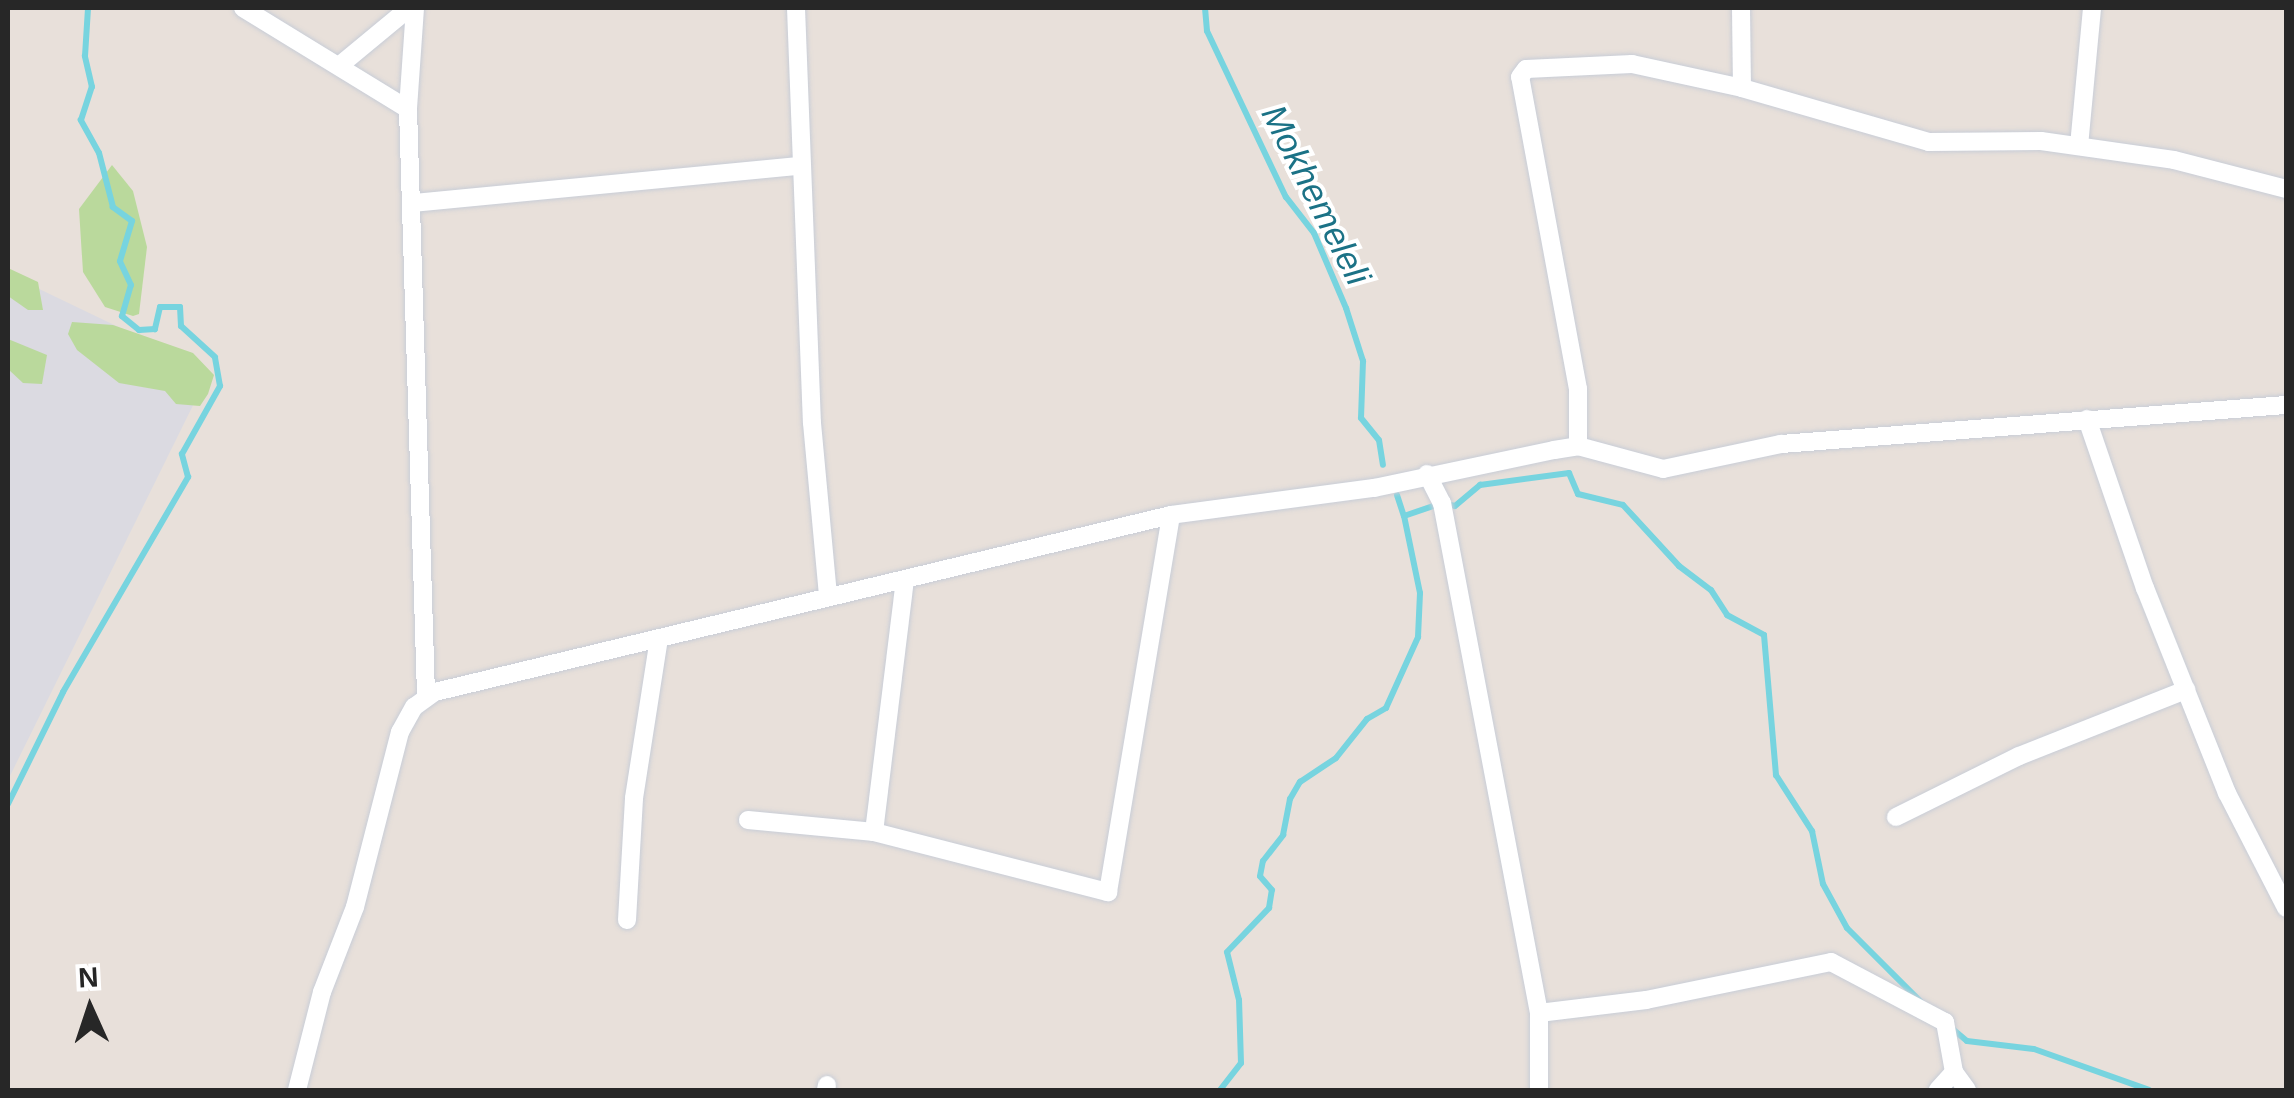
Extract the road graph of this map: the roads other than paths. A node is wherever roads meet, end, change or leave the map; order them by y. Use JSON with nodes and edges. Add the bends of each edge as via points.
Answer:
{"nodes":[{"id":1,"x":243,"y":8,"type":"edge"},
{"id":2,"x":412,"y":8,"type":"edge"},
{"id":3,"x":796,"y":8,"type":"edge"},
{"id":4,"x":1741,"y":8,"type":"edge"},
{"id":5,"x":2092,"y":8,"type":"edge"},
{"id":6,"x":339,"y":66,"type":"junction"},
{"id":7,"x":1742,"y":88,"type":"junction"},
{"id":8,"x":408,"y":109,"type":"junction"},
{"id":9,"x":2080,"y":146,"type":"junction"},
{"id":10,"x":800,"y":166,"type":"junction"},
{"id":11,"x":2286,"y":189,"type":"edge"},
{"id":12,"x":413,"y":204,"type":"junction"},
{"id":13,"x":2286,"y":405,"type":"edge"},
{"id":14,"x":2087,"y":419,"type":"junction"},
{"id":15,"x":1578,"y":446,"type":"junction"},
{"id":16,"x":1426,"y":474,"type":"junction"},
{"id":17,"x":1172,"y":515,"type":"junction"},
{"id":18,"x":905,"y":581,"type":"junction"},
{"id":19,"x":828,"y":594,"type":"junction"},
{"id":20,"x":659,"y":639,"type":"junction"},
{"id":21,"x":2186,"y":690,"type":"junction"},
{"id":22,"x":426,"y":696,"type":"junction"},
{"id":23,"x":1896,"y":817,"type":"dead end"},
{"id":24,"x":748,"y":820,"type":"dead end"},
{"id":25,"x":874,"y":832,"type":"junction"},
{"id":26,"x":2286,"y":908,"type":"edge"},
{"id":27,"x":628,"y":920,"type":"dead end"},
{"id":28,"x":1538,"y":1013,"type":"junction"},
{"id":29,"x":1954,"y":1072,"type":"junction"},
{"id":30,"x":297,"y":1090,"type":"edge"},
{"id":31,"x":1539,"y":1090,"type":"edge"},
{"id":32,"x":1938,"y":1090,"type":"edge"},
{"id":33,"x":1967,"y":1090,"type":"edge"}],
"edges":[{"from":1,"to":6,"type":"street"},
{"from":2,"to":6,"type":"street"},
{"from":2,"to":8,"type":"street"},
{"from":3,"to":10,"type":"street"},
{"from":4,"to":7,"type":"street"},
{"from":5,"to":9,"type":"street"},
{"from":6,"to":8,"type":"street"},
{"from":7,"to":9,"type":"street","via":[[1929,142],[1996,137]]},
{"from":7,"to":15,"type":"street","via":[[1632,64],[1522,72],[1578,390]]},
{"from":8,"to":12,"type":"street"},
{"from":9,"to":11,"type":"street","via":[[2174,160]]},
{"from":10,"to":12,"type":"street"},
{"from":10,"to":19,"type":"street"},
{"from":12,"to":22,"type":"street"},
{"from":13,"to":14,"type":"street"},
{"from":14,"to":15,"type":"street","via":[[1781,444],[1663,468]]},
{"from":14,"to":21,"type":"street"},
{"from":15,"to":16,"type":"street"},
{"from":16,"to":17,"type":"street","via":[[1374,488]]},
{"from":16,"to":28,"type":"street","via":[[1442,503]]},
{"from":17,"to":18,"type":"street"},
{"from":17,"to":25,"type":"street","via":[[1108,892]]},
{"from":18,"to":19,"type":"street"},
{"from":18,"to":25,"type":"street"},
{"from":19,"to":20,"type":"street"},
{"from":20,"to":22,"type":"street"},
{"from":20,"to":27,"type":"street","via":[[634,798]]},
{"from":21,"to":23,"type":"street","via":[[2019,756]]},
{"from":21,"to":26,"type":"street"},
{"from":22,"to":30,"type":"street","via":[[400,732],[356,907],[322,992]]},
{"from":24,"to":25,"type":"street"},
{"from":28,"to":29,"type":"street","via":[[1646,1000],[1831,962],[1945,1022]]},
{"from":28,"to":31,"type":"street"},
{"from":29,"to":32,"type":"street"},
{"from":29,"to":33,"type":"street"}]}
